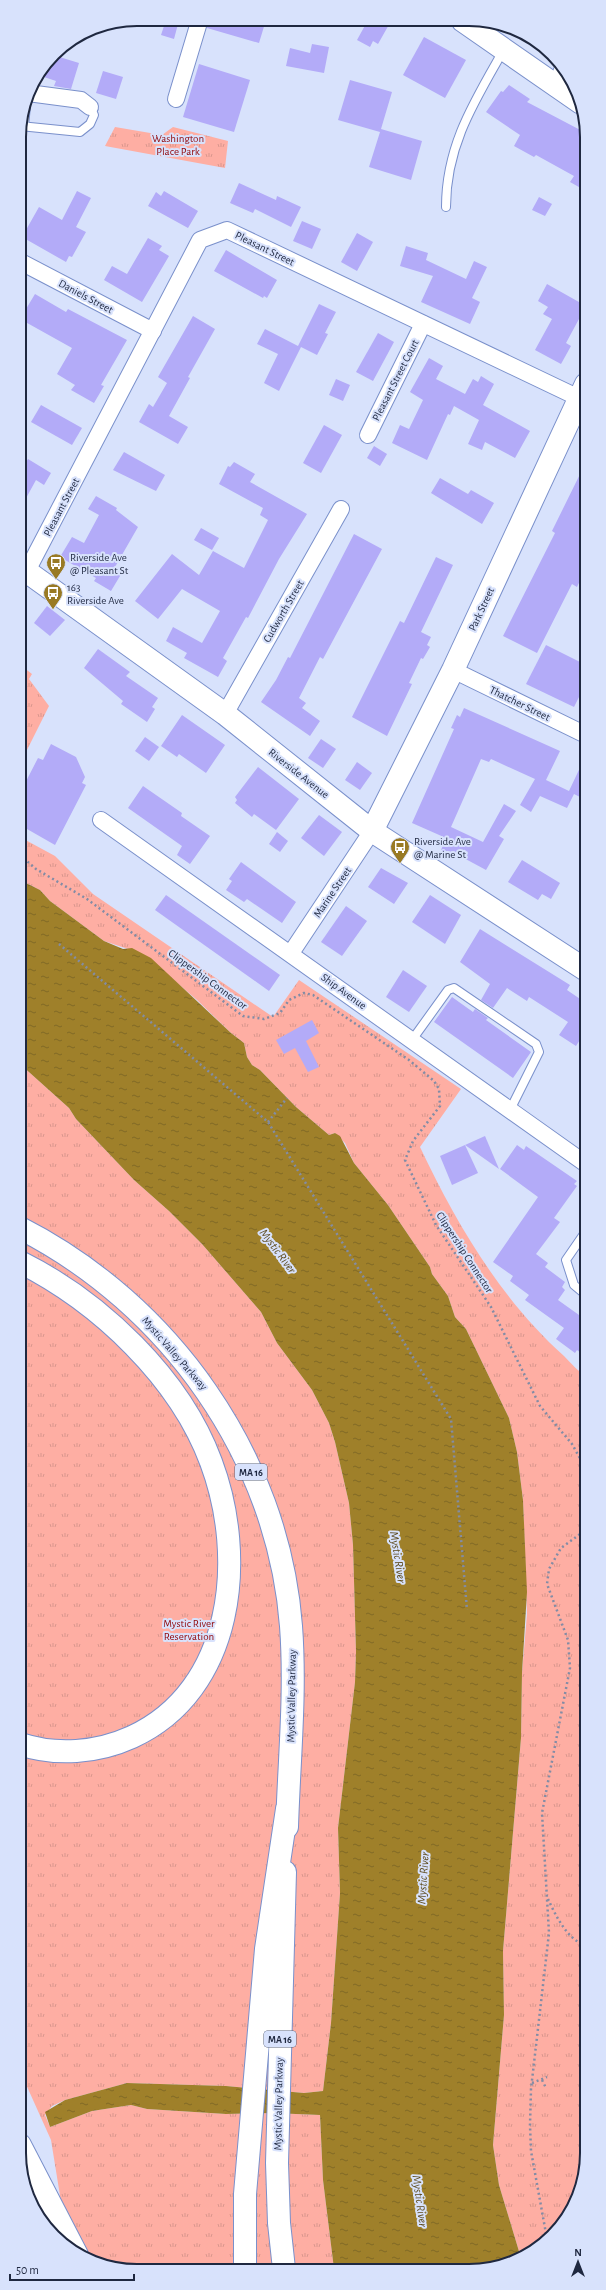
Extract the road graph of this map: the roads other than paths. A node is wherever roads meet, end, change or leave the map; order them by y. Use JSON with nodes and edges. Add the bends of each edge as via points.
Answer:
{"nodes":[{"id":1,"x":198,"y":26,"type":"edge"},
{"id":2,"x":470,"y":26,"type":"edge"},
{"id":3,"x":503,"y":50,"type":"junction"},
{"id":4,"x":559,"y":78,"type":"edge"},
{"id":5,"x":571,"y":93,"type":"edge"},
{"id":6,"x":34,"y":94,"type":"edge"},
{"id":7,"x":176,"y":99,"type":"dead end"},
{"id":8,"x":90,"y":107,"type":"joint"},
{"id":9,"x":26,"y":126,"type":"edge"},
{"id":10,"x":446,"y":207,"type":"dead end"},
{"id":11,"x":26,"y":265,"type":"edge"},
{"id":12,"x":423,"y":324,"type":"junction"},
{"id":13,"x":153,"y":331,"type":"junction"},
{"id":14,"x":580,"y":390,"type":"edge"},
{"id":15,"x":580,"y":397,"type":"edge"},
{"id":16,"x":368,"y":435,"type":"dead end"},
{"id":17,"x":342,"y":509,"type":"dead end"},
{"id":18,"x":26,"y":564,"type":"edge"},
{"id":19,"x":26,"y":571,"type":"edge"},
{"id":20,"x":453,"y":670,"type":"junction"},
{"id":21,"x":225,"y":714,"type":"junction"},
{"id":22,"x":580,"y":732,"type":"edge"},
{"id":23,"x":101,"y":820,"type":"dead end"},
{"id":24,"x":372,"y":831,"type":"junction"},
{"id":25,"x":291,"y":953,"type":"junction"},
{"id":26,"x":580,"y":966,"type":"edge"},
{"id":27,"x":412,"y":1040,"type":"junction"},
{"id":28,"x":510,"y":1110,"type":"junction"},
{"id":29,"x":580,"y":1160,"type":"edge"},
{"id":30,"x":26,"y":1232,"type":"edge"},
{"id":31,"x":580,"y":1240,"type":"edge"},
{"id":32,"x":26,"y":1266,"type":"edge"},
{"id":33,"x":580,"y":1290,"type":"edge"},
{"id":34,"x":26,"y":1745,"type":"edge"},
{"id":35,"x":287,"y":1809,"type":"junction"},
{"id":36,"x":26,"y":2157,"type":"edge"},
{"id":37,"x":70,"y":2242,"type":"edge"},
{"id":38,"x":245,"y":2264,"type":"edge"},
{"id":39,"x":283,"y":2264,"type":"edge"}],
"edges":[{"from":1,"to":7,"type":"street"},
{"from":2,"to":3,"type":"main road"},
{"from":3,"to":4,"type":"main road"},
{"from":3,"to":10,"type":"lane","via":[[456,140],[450,162]]},
{"from":4,"to":5,"type":"main road"},
{"from":6,"to":8,"type":"street","via":[[81,100]]},
{"from":8,"to":9,"type":"lane","via":[[94,115],[90,124],[80,132]]},
{"from":11,"to":13,"type":"street","name":"Daniels Street"},
{"from":12,"to":13,"type":"street","name":"Pleasant Street","via":[[227,230],[200,240]]},
{"from":12,"to":14,"type":"street","name":"Pleasant Street"},
{"from":12,"to":16,"type":"street","name":"Pleasant Street Court"},
{"from":13,"to":18,"type":"street","name":"Pleasant Street"},
{"from":15,"to":20,"type":"main road","name":"Park Street"},
{"from":17,"to":21,"type":"street","name":"Cudworth Street"},
{"from":19,"to":21,"type":"main road","name":"Riverside Avenue"},
{"from":20,"to":22,"type":"street","name":"Thatcher Street"},
{"from":20,"to":24,"type":"main road","name":"Park Street"},
{"from":21,"to":24,"type":"main road","name":"Riverside Avenue"},
{"from":23,"to":25,"type":"street","name":"Ship Avenue"},
{"from":24,"to":25,"type":"street","name":"Marine Street"},
{"from":24,"to":26,"type":"main road","name":"Riverside Avenue"},
{"from":25,"to":27,"type":"street","name":"Ship Avenue"},
{"from":27,"to":28,"type":"street","name":"Ship Avenue"},
{"from":27,"to":28,"type":"lane","via":[[448,990],[454,988],[536,1044],[539,1052]]},
{"from":28,"to":29,"type":"street","name":"Ship Avenue"},
{"from":30,"to":35,"type":"main road","name":"Mystic Valley Parkway","number":"MA 16","via":[[85,1267],[142,1315],[168,1342],[208,1392],[242,1452],[274,1535],[291,1624],[292,1685]]},
{"from":31,"to":33,"type":"lane","via":[[566,1260],[574,1285]]},
{"from":32,"to":34,"type":"main road","via":[[64,1289],[129,1341],[182,1402],[211,1462],[222,1495],[229,1563],[227,1598],[213,1654],[199,1680],[182,1703],[162,1720],[120,1743],[94,1750],[69,1751]]},
{"from":35,"to":38,"type":"main road","via":[[266,1949],[245,2194]]},
{"from":35,"to":39,"type":"main road","name":"Mystic Valley Parkway","number":"MA 16","via":[[277,2163]]},
{"from":36,"to":37,"type":"main road"}]}
